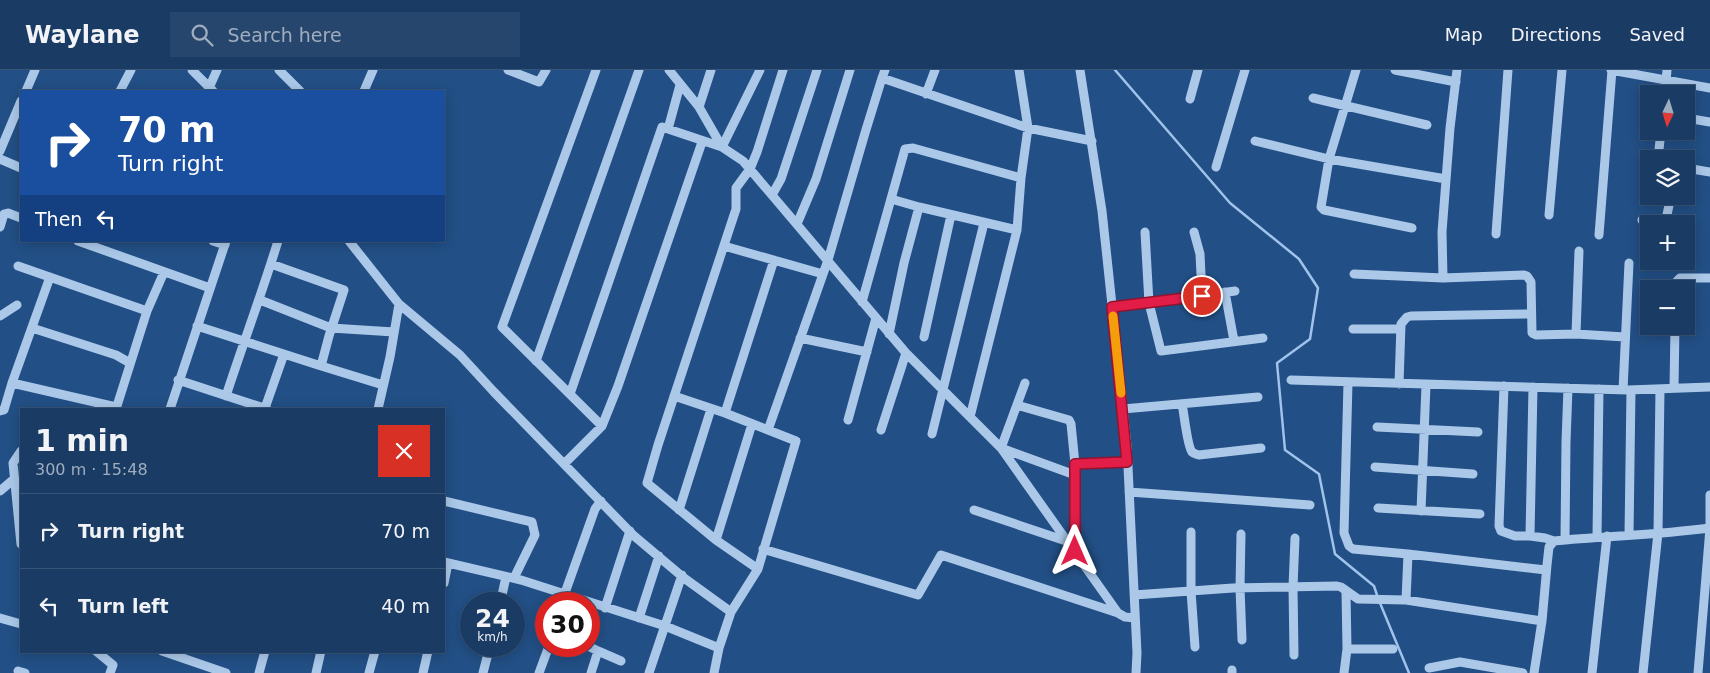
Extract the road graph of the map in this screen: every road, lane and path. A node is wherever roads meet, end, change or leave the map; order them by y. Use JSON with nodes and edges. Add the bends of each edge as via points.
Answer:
{"nodes":[{"id":1,"x":35,"y":70,"type":"edge"},
{"id":2,"x":131,"y":70,"type":"edge"},
{"id":3,"x":192,"y":70,"type":"edge"},
{"id":4,"x":217,"y":70,"type":"edge"},
{"id":5,"x":279,"y":70,"type":"edge"},
{"id":6,"x":372,"y":70,"type":"edge"},
{"id":7,"x":508,"y":70,"type":"edge"},
{"id":8,"x":546,"y":70,"type":"edge"},
{"id":9,"x":596,"y":70,"type":"edge"},
{"id":10,"x":639,"y":70,"type":"edge"},
{"id":11,"x":669,"y":70,"type":"edge"},
{"id":12,"x":711,"y":70,"type":"edge"},
{"id":13,"x":760,"y":70,"type":"edge"},
{"id":14,"x":784,"y":70,"type":"edge"},
{"id":15,"x":817,"y":70,"type":"edge"},
{"id":16,"x":850,"y":70,"type":"edge"},
{"id":17,"x":935,"y":70,"type":"edge"},
{"id":18,"x":1018,"y":70,"type":"edge"},
{"id":19,"x":1080,"y":70,"type":"edge"},
{"id":20,"x":1198,"y":70,"type":"edge"},
{"id":21,"x":1245,"y":70,"type":"edge"},
{"id":22,"x":1356,"y":70,"type":"edge"},
{"id":23,"x":1395,"y":70,"type":"edge"},
{"id":24,"x":1458,"y":70,"type":"edge"},
{"id":25,"x":1508,"y":70,"type":"edge"},
{"id":26,"x":1562,"y":70,"type":"edge"},
{"id":27,"x":1612,"y":70,"type":"edge"},
{"id":28,"x":884,"y":74,"type":"edge"},
{"id":29,"x":1667,"y":74,"type":"edge"},
{"id":30,"x":1456,"y":82,"type":"junction"},
{"id":31,"x":680,"y":85,"type":"junction"},
{"id":32,"x":1710,"y":88,"type":"edge"},
{"id":33,"x":211,"y":89,"type":"edge"},
{"id":34,"x":26,"y":90,"type":"edge"},
{"id":35,"x":121,"y":90,"type":"edge"},
{"id":36,"x":299,"y":90,"type":"edge"},
{"id":37,"x":364,"y":90,"type":"edge"},
{"id":38,"x":926,"y":94,"type":"junction"},
{"id":39,"x":1313,"y":98,"type":"dead end"},
{"id":40,"x":1190,"y":99,"type":"dead end"},
{"id":41,"x":20,"y":103,"type":"edge"},
{"id":42,"x":1344,"y":106,"type":"junction"},
{"id":43,"x":699,"y":107,"type":"junction"},
{"id":44,"x":1695,"y":120,"type":"edge"},
{"id":45,"x":1710,"y":122,"type":"edge"},
{"id":46,"x":1427,"y":125,"type":"dead end"},
{"id":47,"x":1028,"y":128,"type":"junction"},
{"id":48,"x":668,"y":129,"type":"junction"},
{"id":49,"x":704,"y":141,"type":"junction"},
{"id":50,"x":1092,"y":141,"type":"junction"},
{"id":51,"x":1255,"y":141,"type":"dead end"},
{"id":52,"x":722,"y":147,"type":"junction"},
{"id":53,"x":0,"y":151,"type":"edge"},
{"id":54,"x":1330,"y":158,"type":"junction"},
{"id":55,"x":0,"y":159,"type":"edge"},
{"id":56,"x":20,"y":168,"type":"edge"},
{"id":57,"x":1216,"y":168,"type":"dead end"},
{"id":58,"x":750,"y":169,"type":"junction"},
{"id":59,"x":1695,"y":170,"type":"edge"},
{"id":60,"x":1710,"y":172,"type":"edge"},
{"id":61,"x":1021,"y":178,"type":"junction"},
{"id":62,"x":1446,"y":179,"type":"junction"},
{"id":63,"x":772,"y":195,"type":"junction"},
{"id":64,"x":891,"y":199,"type":"junction"},
{"id":65,"x":919,"y":207,"type":"junction"},
{"id":66,"x":951,"y":215,"type":"junction"},
{"id":67,"x":1549,"y":215,"type":"dead end"},
{"id":68,"x":20,"y":218,"type":"edge"},
{"id":69,"x":984,"y":223,"type":"junction"},
{"id":70,"x":797,"y":224,"type":"junction"},
{"id":71,"x":0,"y":227,"type":"edge"},
{"id":72,"x":1412,"y":228,"type":"dead end"},
{"id":73,"x":1017,"y":230,"type":"junction"},
{"id":74,"x":1145,"y":232,"type":"dead end"},
{"id":75,"x":1194,"y":232,"type":"dead end"},
{"id":76,"x":1496,"y":234,"type":"dead end"},
{"id":77,"x":1599,"y":235,"type":"dead end"},
{"id":78,"x":81,"y":242,"type":"edge"},
{"id":79,"x":278,"y":242,"type":"edge"},
{"id":80,"x":350,"y":242,"type":"edge"},
{"id":81,"x":225,"y":243,"type":"edge"},
{"id":82,"x":724,"y":246,"type":"junction"},
{"id":83,"x":1579,"y":251,"type":"dead end"},
{"id":84,"x":774,"y":260,"type":"junction"},
{"id":85,"x":828,"y":260,"type":"junction"},
{"id":86,"x":1629,"y":263,"type":"dead end"},
{"id":87,"x":271,"y":264,"type":"junction"},
{"id":88,"x":18,"y":266,"type":"dead end"},
{"id":89,"x":164,"y":272,"type":"junction"},
{"id":90,"x":823,"y":274,"type":"junction"},
{"id":91,"x":1354,"y":274,"type":"dead end"},
{"id":92,"x":50,"y":277,"type":"junction"},
{"id":93,"x":1443,"y":278,"type":"junction"},
{"id":94,"x":1710,"y":278,"type":"edge"},
{"id":95,"x":1676,"y":280,"type":"edge"},
{"id":96,"x":210,"y":288,"type":"junction"},
{"id":97,"x":1235,"y":291,"type":"dead end"},
{"id":98,"x":1225,"y":292,"type":"junction"},
{"id":99,"x":1202,"y":296,"type":"junction"},
{"id":100,"x":260,"y":300,"type":"junction"},
{"id":101,"x":862,"y":302,"type":"junction"},
{"id":102,"x":1150,"y":303,"type":"junction"},
{"id":103,"x":398,"y":304,"type":"junction"},
{"id":104,"x":17,"y":305,"type":"dead end"},
{"id":105,"x":1112,"y":307,"type":"junction"},
{"id":106,"x":147,"y":311,"type":"junction"},
{"id":107,"x":1530,"y":314,"type":"junction"},
{"id":108,"x":0,"y":316,"type":"edge"},
{"id":109,"x":876,"y":318,"type":"junction"},
{"id":110,"x":197,"y":326,"type":"junction"},
{"id":111,"x":32,"y":328,"type":"junction"},
{"id":112,"x":331,"y":328,"type":"junction"},
{"id":113,"x":1353,"y":329,"type":"dead end"},
{"id":114,"x":1401,"y":329,"type":"junction"},
{"id":115,"x":394,"y":332,"type":"junction"},
{"id":116,"x":889,"y":334,"type":"junction"},
{"id":117,"x":1576,"y":334,"type":"junction"},
{"id":118,"x":1675,"y":335,"type":"edge"},
{"id":119,"x":924,"y":337,"type":"dead end"},
{"id":120,"x":1625,"y":337,"type":"junction"},
{"id":121,"x":800,"y":338,"type":"junction"},
{"id":122,"x":1263,"y":338,"type":"dead end"},
{"id":123,"x":244,"y":341,"type":"junction"},
{"id":124,"x":1234,"y":341,"type":"junction"},
{"id":125,"x":867,"y":352,"type":"junction"},
{"id":126,"x":906,"y":353,"type":"junction"},
{"id":127,"x":284,"y":354,"type":"junction"},
{"id":128,"x":536,"y":361,"type":"junction"},
{"id":129,"x":130,"y":363,"type":"junction"},
{"id":130,"x":320,"y":366,"type":"junction"},
{"id":131,"x":178,"y":380,"type":"junction"},
{"id":132,"x":1290,"y":380,"type":"dead end"},
{"id":133,"x":1348,"y":382,"type":"junction"},
{"id":134,"x":12,"y":383,"type":"junction"},
{"id":135,"x":1025,"y":383,"type":"dead end"},
{"id":136,"x":1399,"y":384,"type":"junction"},
{"id":137,"x":383,"y":385,"type":"junction"},
{"id":138,"x":1426,"y":385,"type":"junction"},
{"id":139,"x":1504,"y":386,"type":"junction"},
{"id":140,"x":1533,"y":386,"type":"junction"},
{"id":141,"x":1710,"y":387,"type":"edge"},
{"id":142,"x":1568,"y":388,"type":"junction"},
{"id":143,"x":1674,"y":388,"type":"junction"},
{"id":144,"x":942,"y":389,"type":"junction"},
{"id":145,"x":1599,"y":389,"type":"junction"},
{"id":146,"x":1660,"y":389,"type":"junction"},
{"id":147,"x":1627,"y":390,"type":"junction"},
{"id":148,"x":570,"y":394,"type":"junction"},
{"id":149,"x":226,"y":396,"type":"junction"},
{"id":150,"x":674,"y":396,"type":"junction"},
{"id":151,"x":1258,"y":397,"type":"dead end"},
{"id":152,"x":1182,"y":404,"type":"junction"},
{"id":153,"x":1017,"y":405,"type":"junction"},
{"id":154,"x":116,"y":408,"type":"edge"},
{"id":155,"x":170,"y":408,"type":"edge"},
{"id":156,"x":266,"y":408,"type":"edge"},
{"id":157,"x":378,"y":408,"type":"edge"},
{"id":158,"x":712,"y":409,"type":"junction"},
{"id":159,"x":1123,"y":409,"type":"junction"},
{"id":160,"x":0,"y":411,"type":"edge"},
{"id":161,"x":725,"y":413,"type":"junction"},
{"id":162,"x":970,"y":417,"type":"junction"},
{"id":163,"x":848,"y":420,"type":"dead end"},
{"id":164,"x":752,"y":424,"type":"junction"},
{"id":165,"x":602,"y":426,"type":"junction"},
{"id":166,"x":1376,"y":427,"type":"dead end"},
{"id":167,"x":1425,"y":429,"type":"junction"},
{"id":168,"x":768,"y":430,"type":"junction"},
{"id":169,"x":881,"y":430,"type":"dead end"},
{"id":170,"x":1478,"y":432,"type":"dead end"},
{"id":171,"x":932,"y":434,"type":"dead end"},
{"id":172,"x":1001,"y":448,"type":"junction"},
{"id":173,"x":1261,"y":448,"type":"dead end"},
{"id":174,"x":20,"y":452,"type":"edge"},
{"id":175,"x":1127,"y":462,"type":"junction"},
{"id":176,"x":564,"y":464,"type":"junction"},
{"id":177,"x":1075,"y":464,"type":"junction"},
{"id":178,"x":1374,"y":468,"type":"dead end"},
{"id":179,"x":1423,"y":470,"type":"junction"},
{"id":180,"x":1473,"y":474,"type":"dead end"},
{"id":181,"x":1076,"y":475,"type":"junction"},
{"id":182,"x":14,"y":479,"type":"junction"},
{"id":183,"x":0,"y":491,"type":"edge"},
{"id":184,"x":1129,"y":492,"type":"junction"},
{"id":185,"x":1710,"y":495,"type":"edge"},
{"id":186,"x":445,"y":501,"type":"edge"},
{"id":187,"x":601,"y":501,"type":"junction"},
{"id":188,"x":1310,"y":505,"type":"dead end"},
{"id":189,"x":19,"y":508,"type":"edge"},
{"id":190,"x":1378,"y":508,"type":"dead end"},
{"id":191,"x":679,"y":510,"type":"junction"},
{"id":192,"x":974,"y":510,"type":"dead end"},
{"id":193,"x":1421,"y":511,"type":"junction"},
{"id":194,"x":1480,"y":514,"type":"dead end"},
{"id":195,"x":20,"y":526,"type":"edge"},
{"id":196,"x":1710,"y":528,"type":"edge"},
{"id":197,"x":630,"y":531,"type":"junction"},
{"id":198,"x":1191,"y":532,"type":"dead end"},
{"id":199,"x":1658,"y":533,"type":"junction"},
{"id":200,"x":1241,"y":534,"type":"dead end"},
{"id":201,"x":1629,"y":535,"type":"junction"},
{"id":202,"x":1530,"y":536,"type":"junction"},
{"id":203,"x":1607,"y":536,"type":"junction"},
{"id":204,"x":1597,"y":537,"type":"junction"},
{"id":205,"x":1295,"y":538,"type":"dead end"},
{"id":206,"x":716,"y":540,"type":"junction"},
{"id":207,"x":1565,"y":540,"type":"junction"},
{"id":208,"x":1067,"y":541,"type":"junction"},
{"id":209,"x":1554,"y":541,"type":"junction"},
{"id":210,"x":763,"y":549,"type":"junction"},
{"id":211,"x":1075,"y":551,"type":"junction"},
{"id":212,"x":1408,"y":554,"type":"junction"},
{"id":213,"x":659,"y":556,"type":"junction"},
{"id":214,"x":446,"y":562,"type":"edge"},
{"id":215,"x":758,"y":569,"type":"junction"},
{"id":216,"x":1546,"y":570,"type":"junction"},
{"id":217,"x":682,"y":575,"type":"junction"},
{"id":218,"x":510,"y":578,"type":"junction"},
{"id":219,"x":1293,"y":587,"type":"junction"},
{"id":220,"x":1240,"y":588,"type":"junction"},
{"id":221,"x":1191,"y":591,"type":"junction"},
{"id":222,"x":505,"y":592,"type":"edge"},
{"id":223,"x":558,"y":592,"type":"edge"},
{"id":224,"x":566,"y":592,"type":"edge"},
{"id":225,"x":1346,"y":592,"type":"junction"},
{"id":226,"x":1134,"y":595,"type":"junction"},
{"id":227,"x":1406,"y":600,"type":"junction"},
{"id":228,"x":600,"y":606,"type":"edge"},
{"id":229,"x":605,"y":608,"type":"junction"},
{"id":230,"x":731,"y":612,"type":"junction"},
{"id":231,"x":1118,"y":613,"type":"junction"},
{"id":232,"x":0,"y":618,"type":"edge"},
{"id":233,"x":639,"y":618,"type":"junction"},
{"id":234,"x":1135,"y":618,"type":"junction"},
{"id":235,"x":1542,"y":621,"type":"junction"},
{"id":236,"x":20,"y":624,"type":"edge"},
{"id":237,"x":664,"y":626,"type":"junction"},
{"id":238,"x":1242,"y":640,"type":"dead end"},
{"id":239,"x":1195,"y":647,"type":"dead end"},
{"id":240,"x":719,"y":648,"type":"junction"},
{"id":241,"x":1347,"y":649,"type":"junction"},
{"id":242,"x":1393,"y":649,"type":"dead end"},
{"id":243,"x":600,"y":652,"type":"edge"},
{"id":244,"x":98,"y":653,"type":"edge"},
{"id":245,"x":168,"y":653,"type":"edge"},
{"id":246,"x":264,"y":653,"type":"edge"},
{"id":247,"x":321,"y":653,"type":"edge"},
{"id":248,"x":374,"y":653,"type":"edge"},
{"id":249,"x":428,"y":653,"type":"edge"},
{"id":250,"x":1294,"y":655,"type":"dead end"},
{"id":251,"x":487,"y":657,"type":"edge"},
{"id":252,"x":545,"y":657,"type":"edge"},
{"id":253,"x":596,"y":657,"type":"edge"},
{"id":254,"x":621,"y":661,"type":"dead end"},
{"id":255,"x":1429,"y":668,"type":"dead end"},
{"id":256,"x":1452,"y":668,"type":"edge"},
{"id":257,"x":1498,"y":670,"type":"edge"},
{"id":258,"x":110,"y":673,"type":"edge"},
{"id":259,"x":226,"y":673,"type":"edge"},
{"id":260,"x":259,"y":673,"type":"edge"},
{"id":261,"x":316,"y":673,"type":"edge"},
{"id":262,"x":369,"y":673,"type":"edge"},
{"id":263,"x":423,"y":673,"type":"edge"},
{"id":264,"x":483,"y":673,"type":"edge"},
{"id":265,"x":539,"y":673,"type":"edge"},
{"id":266,"x":591,"y":673,"type":"edge"},
{"id":267,"x":649,"y":673,"type":"edge"},
{"id":268,"x":714,"y":673,"type":"edge"},
{"id":269,"x":1136,"y":673,"type":"edge"},
{"id":270,"x":1344,"y":673,"type":"edge"},
{"id":271,"x":1523,"y":673,"type":"edge"},
{"id":272,"x":1534,"y":673,"type":"edge"},
{"id":273,"x":1592,"y":673,"type":"edge"},
{"id":274,"x":1643,"y":673,"type":"edge"},
{"id":275,"x":1698,"y":673,"type":"edge"}],
"edges":[{"from":1,"to":34,"type":"street"},
{"from":2,"to":35,"type":"street"},
{"from":3,"to":33,"type":"street"},
{"from":4,"to":33,"type":"street"},
{"from":5,"to":36,"type":"street"},
{"from":6,"to":37,"type":"street"},
{"from":7,"to":8,"type":"street","via":[[539,82]]},
{"from":9,"to":128,"type":"street","via":[[502,327]]},
{"from":10,"to":128,"type":"street"},
{"from":11,"to":31,"type":"street"},
{"from":12,"to":43,"type":"street"},
{"from":13,"to":52,"type":"street"},
{"from":14,"to":58,"type":"street"},
{"from":15,"to":63,"type":"street","via":[[781,179]]},
{"from":16,"to":70,"type":"street","via":[[816,179]]},
{"from":17,"to":38,"type":"street"},
{"from":18,"to":47,"type":"street"},
{"from":19,"to":50,"type":"street"},
{"from":20,"to":40,"type":"street"},
{"from":21,"to":57,"type":"street"},
{"from":22,"to":42,"type":"street"},
{"from":23,"to":30,"type":"street"},
{"from":24,"to":30,"type":"street"},
{"from":25,"to":76,"type":"street"},
{"from":26,"to":67,"type":"street"},
{"from":27,"to":29,"type":"street"},
{"from":27,"to":77,"type":"street"},
{"from":28,"to":38,"type":"street"},
{"from":28,"to":85,"type":"street"},
{"from":29,"to":32,"type":"street"},
{"from":30,"to":62,"type":"street"},
{"from":31,"to":43,"type":"street"},
{"from":31,"to":48,"type":"street"},
{"from":38,"to":47,"type":"street"},
{"from":39,"to":42,"type":"street"},
{"from":41,"to":53,"type":"street"},
{"from":42,"to":46,"type":"street"},
{"from":42,"to":54,"type":"street"},
{"from":43,"to":52,"type":"street"},
{"from":44,"to":45,"type":"street"},
{"from":47,"to":50,"type":"street"},
{"from":47,"to":61,"type":"street"},
{"from":48,"to":49,"type":"street"},
{"from":48,"to":148,"type":"street","via":[[662,127]]},
{"from":49,"to":52,"type":"street"},
{"from":49,"to":165,"type":"street"},
{"from":50,"to":105,"type":"street"},
{"from":51,"to":54,"type":"street"},
{"from":52,"to":58,"type":"street"},
{"from":54,"to":62,"type":"street"},
{"from":54,"to":72,"type":"street","via":[[1322,209]]},
{"from":55,"to":56,"type":"street"},
{"from":58,"to":63,"type":"street"},
{"from":58,"to":82,"type":"street","via":[[736,188],[736,209]]},
{"from":59,"to":60,"type":"street"},
{"from":61,"to":64,"type":"street","via":[[913,148],[905,149]]},
{"from":61,"to":73,"type":"street"},
{"from":62,"to":93,"type":"street"},
{"from":63,"to":70,"type":"street"},
{"from":64,"to":65,"type":"street"},
{"from":64,"to":101,"type":"street"},
{"from":65,"to":66,"type":"street"},
{"from":65,"to":116,"type":"street"},
{"from":66,"to":69,"type":"street"},
{"from":66,"to":119,"type":"street"},
{"from":68,"to":71,"type":"street","via":[[4,214]]},
{"from":69,"to":73,"type":"street"},
{"from":69,"to":144,"type":"street"},
{"from":70,"to":85,"type":"street"},
{"from":73,"to":162,"type":"street"},
{"from":74,"to":102,"type":"street"},
{"from":75,"to":99,"type":"street","via":[[1200,254]]},
{"from":78,"to":89,"type":"street"},
{"from":79,"to":87,"type":"street"},
{"from":80,"to":103,"type":"street"},
{"from":81,"to":96,"type":"street"},
{"from":82,"to":84,"type":"street"},
{"from":82,"to":150,"type":"street"},
{"from":83,"to":117,"type":"street"},
{"from":84,"to":90,"type":"street"},
{"from":84,"to":161,"type":"street"},
{"from":85,"to":90,"type":"street"},
{"from":85,"to":101,"type":"street"},
{"from":86,"to":120,"type":"street"},
{"from":87,"to":100,"type":"street"},
{"from":87,"to":112,"type":"street","via":[[344,290]]},
{"from":88,"to":92,"type":"street"},
{"from":89,"to":96,"type":"street"},
{"from":89,"to":106,"type":"street"},
{"from":90,"to":121,"type":"street"},
{"from":91,"to":93,"type":"street"},
{"from":92,"to":106,"type":"street"},
{"from":92,"to":111,"type":"street"},
{"from":93,"to":107,"type":"street","via":[[1527,276],[1531,282]]},
{"from":94,"to":95,"type":"street"},
{"from":96,"to":110,"type":"street"},
{"from":97,"to":98,"type":"street"},
{"from":98,"to":99,"type":"street"},
{"from":98,"to":124,"type":"street"},
{"from":99,"to":102,"type":"street"},
{"from":100,"to":112,"type":"street"},
{"from":100,"to":123,"type":"street"},
{"from":101,"to":109,"type":"street"},
{"from":102,"to":105,"type":"street"},
{"from":102,"to":124,"type":"street","via":[[1161,351]]},
{"from":103,"to":115,"type":"street"},
{"from":103,"to":176,"type":"street","via":[[460,355]]},
{"from":104,"to":108,"type":"street"},
{"from":105,"to":159,"type":"street"},
{"from":106,"to":129,"type":"street"},
{"from":107,"to":114,"type":"street","via":[[1411,316],[1403,320]]},
{"from":107,"to":117,"type":"street","via":[[1534,334]]},
{"from":109,"to":116,"type":"street"},
{"from":109,"to":125,"type":"street"},
{"from":110,"to":123,"type":"street"},
{"from":110,"to":131,"type":"street"},
{"from":111,"to":129,"type":"street","via":[[116,355]]},
{"from":111,"to":134,"type":"street"},
{"from":112,"to":115,"type":"street"},
{"from":112,"to":130,"type":"street"},
{"from":113,"to":114,"type":"street"},
{"from":114,"to":136,"type":"street"},
{"from":115,"to":137,"type":"street"},
{"from":116,"to":126,"type":"street"},
{"from":117,"to":120,"type":"street"},
{"from":118,"to":143,"type":"street"},
{"from":120,"to":147,"type":"street"},
{"from":121,"to":125,"type":"street"},
{"from":121,"to":168,"type":"street"},
{"from":122,"to":124,"type":"street"},
{"from":123,"to":127,"type":"street"},
{"from":123,"to":149,"type":"street"},
{"from":125,"to":163,"type":"street"},
{"from":126,"to":144,"type":"street"},
{"from":126,"to":169,"type":"street"},
{"from":127,"to":130,"type":"street"},
{"from":127,"to":156,"type":"street"},
{"from":128,"to":148,"type":"street"},
{"from":129,"to":154,"type":"street"},
{"from":130,"to":137,"type":"street"},
{"from":131,"to":149,"type":"street"},
{"from":131,"to":155,"type":"street"},
{"from":132,"to":133,"type":"street"},
{"from":133,"to":136,"type":"street"},
{"from":133,"to":212,"type":"street","via":[[1346,539],[1353,549]]},
{"from":134,"to":154,"type":"street"},
{"from":134,"to":160,"type":"street","via":[[4,410]]},
{"from":135,"to":153,"type":"street"},
{"from":136,"to":138,"type":"street"},
{"from":137,"to":157,"type":"street"},
{"from":138,"to":139,"type":"street"},
{"from":138,"to":167,"type":"street"},
{"from":139,"to":140,"type":"street"},
{"from":139,"to":202,"type":"street","via":[[1499,526],[1501,531],[1515,536]]},
{"from":140,"to":142,"type":"street"},
{"from":140,"to":202,"type":"street"},
{"from":141,"to":143,"type":"street"},
{"from":142,"to":145,"type":"street"},
{"from":142,"to":207,"type":"street"},
{"from":143,"to":146,"type":"street"},
{"from":144,"to":162,"type":"street"},
{"from":144,"to":171,"type":"street"},
{"from":145,"to":147,"type":"street"},
{"from":145,"to":204,"type":"street"},
{"from":146,"to":147,"type":"street"},
{"from":146,"to":199,"type":"street"},
{"from":147,"to":201,"type":"street"},
{"from":148,"to":165,"type":"street"},
{"from":149,"to":156,"type":"street"},
{"from":150,"to":158,"type":"street"},
{"from":150,"to":191,"type":"street","via":[[646,483]]},
{"from":151,"to":152,"type":"street"},
{"from":152,"to":159,"type":"street"},
{"from":152,"to":173,"type":"street","via":[[1189,444],[1194,454]]},
{"from":153,"to":172,"type":"street"},
{"from":153,"to":177,"type":"street","via":[[1069,420]]},
{"from":158,"to":161,"type":"street"},
{"from":158,"to":191,"type":"street"},
{"from":159,"to":175,"type":"street"},
{"from":161,"to":164,"type":"street"},
{"from":162,"to":172,"type":"street"},
{"from":164,"to":168,"type":"street"},
{"from":164,"to":206,"type":"street"},
{"from":165,"to":176,"type":"street"},
{"from":166,"to":167,"type":"street"},
{"from":167,"to":170,"type":"street"},
{"from":167,"to":179,"type":"street"},
{"from":168,"to":210,"type":"street","via":[[796,441]]},
{"from":172,"to":181,"type":"street"},
{"from":172,"to":208,"type":"street"},
{"from":174,"to":182,"type":"street","via":[[13,463]]},
{"from":175,"to":177,"type":"street"},
{"from":175,"to":184,"type":"street"},
{"from":176,"to":187,"type":"street"},
{"from":177,"to":181,"type":"street"},
{"from":178,"to":179,"type":"street"},
{"from":179,"to":180,"type":"street"},
{"from":179,"to":193,"type":"street"},
{"from":181,"to":211,"type":"street"},
{"from":182,"to":183,"type":"street"},
{"from":182,"to":189,"type":"street"},
{"from":184,"to":188,"type":"street"},
{"from":184,"to":226,"type":"street"},
{"from":185,"to":196,"type":"street"},
{"from":186,"to":218,"type":"street","via":[[532,522],[535,535]]},
{"from":187,"to":197,"type":"street"},
{"from":187,"to":224,"type":"street","via":[[595,509]]},
{"from":189,"to":195,"type":"street"},
{"from":190,"to":193,"type":"street"},
{"from":191,"to":206,"type":"street"},
{"from":192,"to":208,"type":"street"},
{"from":193,"to":194,"type":"street"},
{"from":196,"to":199,"type":"street"},
{"from":196,"to":275,"type":"street"},
{"from":197,"to":213,"type":"street"},
{"from":197,"to":229,"type":"street"},
{"from":198,"to":221,"type":"street"},
{"from":199,"to":201,"type":"street"},
{"from":199,"to":274,"type":"street"},
{"from":200,"to":220,"type":"street"},
{"from":201,"to":203,"type":"street"},
{"from":202,"to":209,"type":"street"},
{"from":203,"to":204,"type":"street"},
{"from":203,"to":273,"type":"street"},
{"from":204,"to":207,"type":"street"},
{"from":205,"to":219,"type":"street"},
{"from":206,"to":215,"type":"street"},
{"from":207,"to":209,"type":"street"},
{"from":208,"to":211,"type":"street"},
{"from":209,"to":216,"type":"street","via":[[1549,547]]},
{"from":210,"to":215,"type":"street"},
{"from":210,"to":231,"type":"street","via":[[918,595],[941,555]]},
{"from":211,"to":231,"type":"street"},
{"from":212,"to":216,"type":"street"},
{"from":212,"to":227,"type":"street"},
{"from":213,"to":217,"type":"street"},
{"from":213,"to":233,"type":"street"},
{"from":214,"to":218,"type":"street"},
{"from":215,"to":230,"type":"street"},
{"from":216,"to":235,"type":"street"},
{"from":217,"to":230,"type":"street"},
{"from":217,"to":237,"type":"street"},
{"from":218,"to":222,"type":"street"},
{"from":218,"to":223,"type":"street"},
{"from":219,"to":220,"type":"street"},
{"from":219,"to":225,"type":"street","via":[[1337,586]]},
{"from":219,"to":250,"type":"street"},
{"from":220,"to":221,"type":"street"},
{"from":220,"to":238,"type":"street"},
{"from":221,"to":226,"type":"street"},
{"from":221,"to":239,"type":"street"},
{"from":225,"to":227,"type":"street","via":[[1358,598]]},
{"from":225,"to":241,"type":"street"},
{"from":226,"to":234,"type":"street"},
{"from":227,"to":235,"type":"street"},
{"from":228,"to":229,"type":"street"},
{"from":229,"to":233,"type":"street"},
{"from":230,"to":240,"type":"street"},
{"from":231,"to":234,"type":"street"},
{"from":232,"to":236,"type":"street"},
{"from":233,"to":237,"type":"street"},
{"from":234,"to":269,"type":"street"},
{"from":235,"to":272,"type":"street"},
{"from":237,"to":240,"type":"street"},
{"from":237,"to":267,"type":"street"},
{"from":240,"to":268,"type":"street"},
{"from":241,"to":242,"type":"street"},
{"from":241,"to":270,"type":"street"},
{"from":243,"to":254,"type":"street"},
{"from":244,"to":258,"type":"street","via":[[113,665]]},
{"from":245,"to":259,"type":"street"},
{"from":246,"to":260,"type":"street"},
{"from":247,"to":261,"type":"street"},
{"from":248,"to":262,"type":"street"},
{"from":249,"to":263,"type":"street"},
{"from":251,"to":264,"type":"street"},
{"from":252,"to":265,"type":"street"},
{"from":253,"to":266,"type":"street"},
{"from":255,"to":256,"type":"street"},
{"from":256,"to":257,"type":"street","via":[[1460,662]]},
{"from":257,"to":271,"type":"street"}]}
